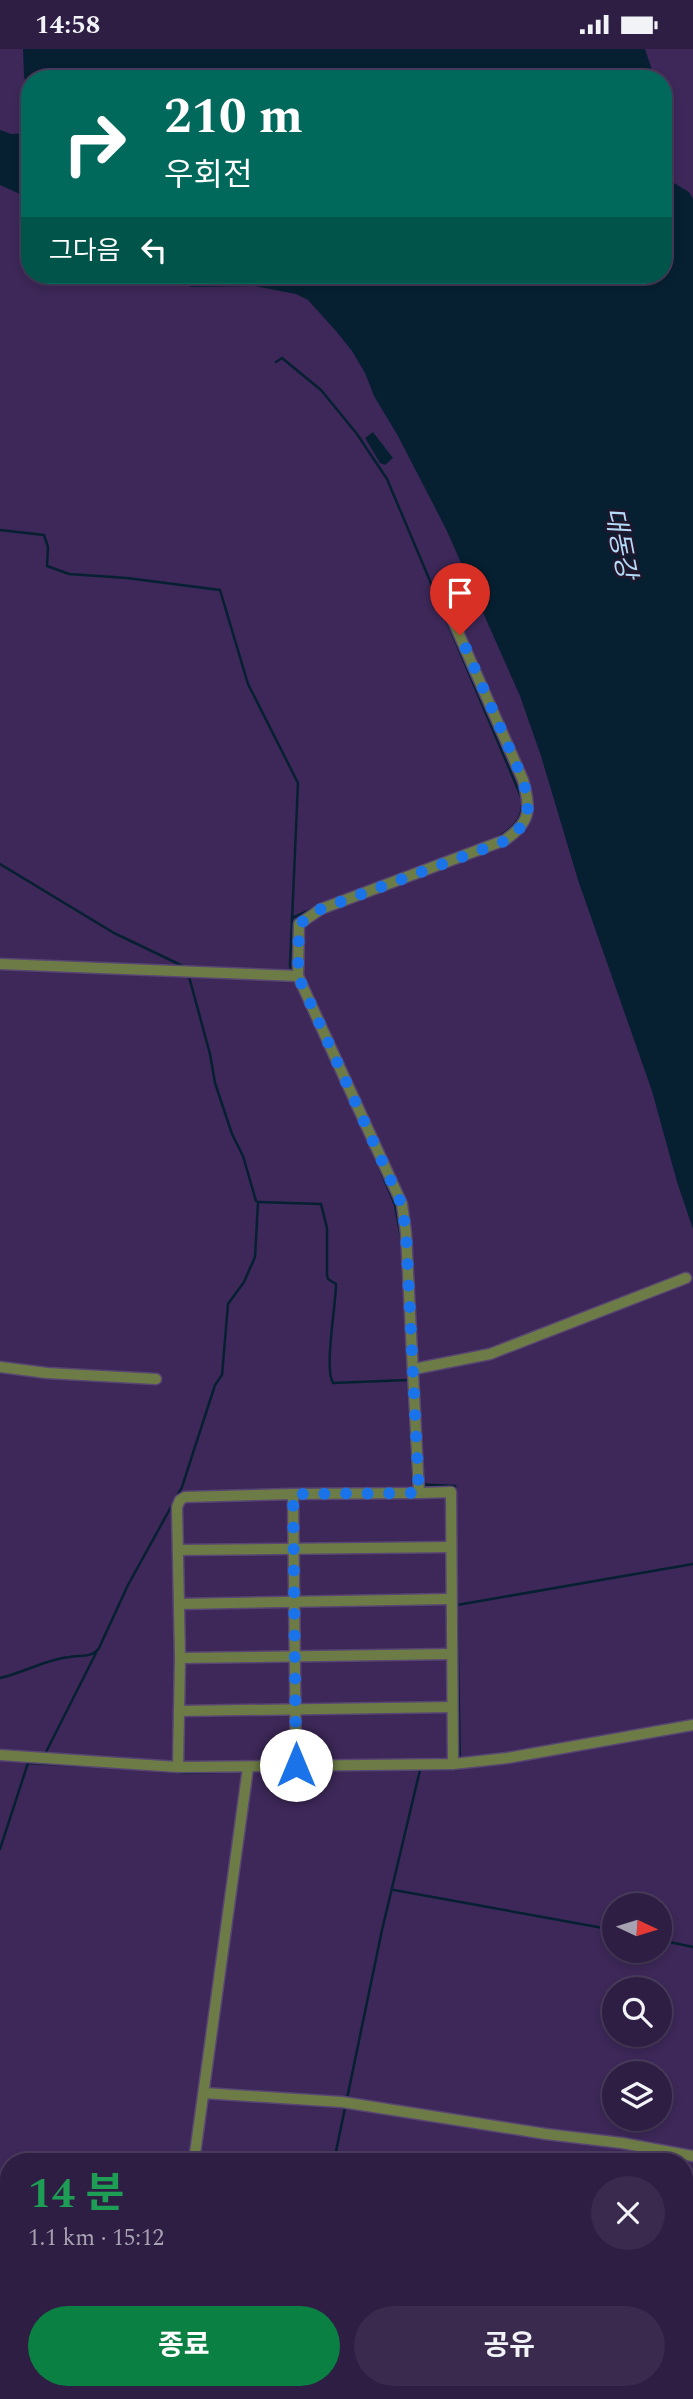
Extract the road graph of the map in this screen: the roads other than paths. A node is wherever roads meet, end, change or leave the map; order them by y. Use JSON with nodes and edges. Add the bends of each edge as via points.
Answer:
{"nodes":[{"id":1,"x":450,"y":614,"type":"dead end"},
{"id":2,"x":0,"y":964,"type":"edge"},
{"id":3,"x":298,"y":976,"type":"junction"},
{"id":4,"x":686,"y":1278,"type":"dead end"},
{"id":5,"x":0,"y":1367,"type":"edge"},
{"id":6,"x":414,"y":1369,"type":"junction"},
{"id":7,"x":156,"y":1379,"type":"dead end"},
{"id":8,"x":419,"y":1493,"type":"junction"},
{"id":9,"x":293,"y":1494,"type":"junction"},
{"id":10,"x":451,"y":1546,"type":"junction"},
{"id":11,"x":293,"y":1549,"type":"junction"},
{"id":12,"x":178,"y":1550,"type":"junction"},
{"id":13,"x":450,"y":1599,"type":"junction"},
{"id":14,"x":295,"y":1602,"type":"junction"},
{"id":15,"x":178,"y":1604,"type":"junction"},
{"id":16,"x":451,"y":1654,"type":"junction"},
{"id":17,"x":295,"y":1656,"type":"junction"},
{"id":18,"x":180,"y":1658,"type":"junction"},
{"id":19,"x":453,"y":1707,"type":"junction"},
{"id":20,"x":295,"y":1710,"type":"junction"},
{"id":21,"x":179,"y":1711,"type":"junction"},
{"id":22,"x":693,"y":1725,"type":"edge"},
{"id":23,"x":0,"y":1755,"type":"edge"},
{"id":24,"x":453,"y":1764,"type":"junction"},
{"id":25,"x":296,"y":1765,"type":"junction"},
{"id":26,"x":178,"y":1767,"type":"junction"},
{"id":27,"x":248,"y":1767,"type":"junction"},
{"id":28,"x":204,"y":2093,"type":"junction"},
{"id":29,"x":195,"y":2153,"type":"edge"},
{"id":30,"x":680,"y":2153,"type":"edge"}],
"edges":[{"from":1,"to":3,"type":"street","via":[[523,780],[528,811],[522,828],[505,841],[321,909],[299,924]]},
{"from":2,"to":3,"type":"street"},
{"from":3,"to":6,"type":"street","via":[[402,1205]]},
{"from":4,"to":6,"type":"street","via":[[490,1354]]},
{"from":5,"to":7,"type":"street"},
{"from":6,"to":8,"type":"street"},
{"from":8,"to":9,"type":"street"},
{"from":8,"to":10,"type":"street","via":[[451,1492]]},
{"from":9,"to":11,"type":"street"},
{"from":9,"to":12,"type":"street","via":[[185,1497],[177,1507]]},
{"from":10,"to":11,"type":"street"},
{"from":10,"to":13,"type":"street"},
{"from":11,"to":12,"type":"street"},
{"from":11,"to":14,"type":"street"},
{"from":12,"to":15,"type":"street"},
{"from":13,"to":14,"type":"street"},
{"from":13,"to":16,"type":"street"},
{"from":14,"to":15,"type":"street"},
{"from":14,"to":17,"type":"street"},
{"from":15,"to":18,"type":"street"},
{"from":16,"to":17,"type":"street"},
{"from":16,"to":19,"type":"street"},
{"from":17,"to":18,"type":"street"},
{"from":17,"to":20,"type":"street"},
{"from":18,"to":21,"type":"street"},
{"from":19,"to":20,"type":"street"},
{"from":19,"to":24,"type":"street"},
{"from":20,"to":21,"type":"street"},
{"from":20,"to":25,"type":"street"},
{"from":21,"to":26,"type":"street"},
{"from":22,"to":24,"type":"street"},
{"from":23,"to":26,"type":"street"},
{"from":24,"to":25,"type":"street"},
{"from":25,"to":27,"type":"street"},
{"from":26,"to":27,"type":"street"},
{"from":27,"to":28,"type":"street"},
{"from":28,"to":29,"type":"street"},
{"from":28,"to":30,"type":"street","via":[[342,2102]]}]}
